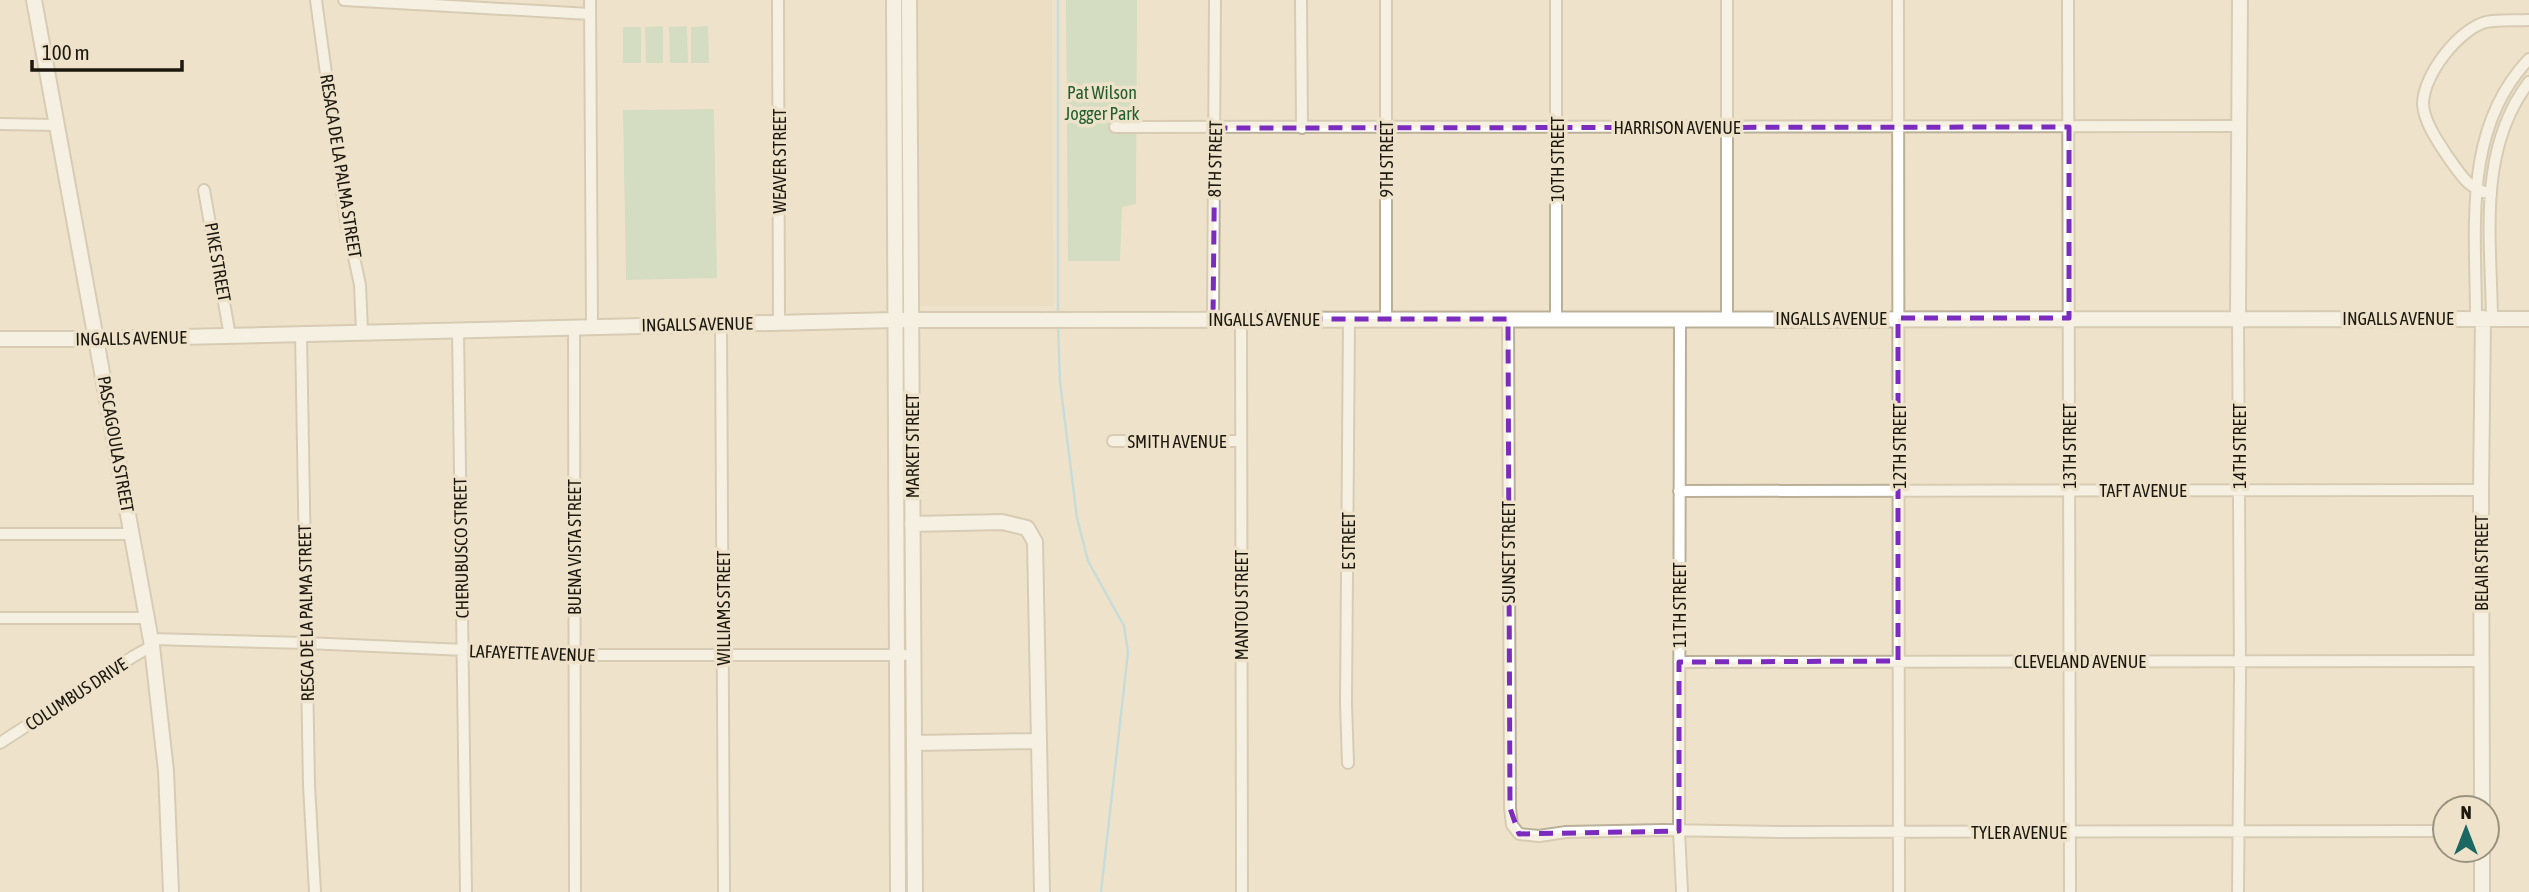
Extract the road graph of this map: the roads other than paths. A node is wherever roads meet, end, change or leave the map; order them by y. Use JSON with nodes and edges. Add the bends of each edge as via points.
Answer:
{"nodes":[{"id":1,"x":34,"y":0,"type":"edge"},
{"id":2,"x":316,"y":0,"type":"edge"},
{"id":3,"x":344,"y":0,"type":"edge"},
{"id":4,"x":590,"y":0,"type":"edge"},
{"id":5,"x":778,"y":0,"type":"edge"},
{"id":6,"x":894,"y":0,"type":"edge"},
{"id":7,"x":909,"y":0,"type":"edge"},
{"id":8,"x":1215,"y":0,"type":"edge"},
{"id":9,"x":1301,"y":0,"type":"edge"},
{"id":10,"x":1386,"y":0,"type":"edge"},
{"id":11,"x":1556,"y":0,"type":"edge"},
{"id":12,"x":1727,"y":0,"type":"edge"},
{"id":13,"x":1898,"y":0,"type":"edge"},
{"id":14,"x":2068,"y":0,"type":"edge"},
{"id":15,"x":2240,"y":0,"type":"edge"},
{"id":16,"x":366,"y":1,"type":"edge"},
{"id":17,"x":590,"y":14,"type":"junction"},
{"id":18,"x":2529,"y":20,"type":"edge"},
{"id":19,"x":2529,"y":59,"type":"edge"},
{"id":20,"x":2529,"y":82,"type":"edge"},
{"id":21,"x":0,"y":124,"type":"edge"},
{"id":22,"x":57,"y":125,"type":"junction"},
{"id":23,"x":2240,"y":126,"type":"junction"},
{"id":24,"x":1115,"y":127,"type":"dead end"},
{"id":25,"x":1557,"y":127,"type":"junction"},
{"id":26,"x":1727,"y":127,"type":"junction"},
{"id":27,"x":1898,"y":127,"type":"junction"},
{"id":28,"x":2068,"y":127,"type":"junction"},
{"id":29,"x":1215,"y":128,"type":"junction"},
{"id":30,"x":1302,"y":128,"type":"junction"},
{"id":31,"x":1386,"y":128,"type":"junction"},
{"id":32,"x":204,"y":190,"type":"dead end"},
{"id":33,"x":2476,"y":191,"type":"junction"},
{"id":34,"x":2491,"y":194,"type":"junction"},
{"id":35,"x":2069,"y":317,"type":"junction"},
{"id":36,"x":2238,"y":317,"type":"junction"},
{"id":37,"x":1349,"y":318,"type":"junction"},
{"id":38,"x":1386,"y":318,"type":"junction"},
{"id":39,"x":1680,"y":318,"type":"junction"},
{"id":40,"x":1727,"y":318,"type":"junction"},
{"id":41,"x":1898,"y":318,"type":"junction"},
{"id":42,"x":2484,"y":318,"type":"junction"},
{"id":43,"x":2529,"y":318,"type":"edge"},
{"id":44,"x":1213,"y":319,"type":"junction"},
{"id":45,"x":1241,"y":319,"type":"junction"},
{"id":46,"x":1508,"y":319,"type":"junction"},
{"id":47,"x":1556,"y":319,"type":"junction"},
{"id":48,"x":895,"y":320,"type":"junction"},
{"id":49,"x":911,"y":320,"type":"junction"},
{"id":50,"x":779,"y":322,"type":"junction"},
{"id":51,"x":721,"y":324,"type":"junction"},
{"id":52,"x":574,"y":327,"type":"junction"},
{"id":53,"x":592,"y":327,"type":"junction"},
{"id":54,"x":458,"y":330,"type":"junction"},
{"id":55,"x":362,"y":332,"type":"junction"},
{"id":56,"x":301,"y":334,"type":"junction"},
{"id":57,"x":230,"y":336,"type":"junction"},
{"id":58,"x":0,"y":339,"type":"edge"},
{"id":59,"x":97,"y":339,"type":"junction"},
{"id":60,"x":1113,"y":441,"type":"dead end"},
{"id":61,"x":1241,"y":441,"type":"junction"},
{"id":62,"x":2481,"y":489,"type":"junction"},
{"id":63,"x":2068,"y":490,"type":"junction"},
{"id":64,"x":2239,"y":490,"type":"junction"},
{"id":65,"x":1679,"y":491,"type":"junction"},
{"id":66,"x":1899,"y":491,"type":"junction"},
{"id":67,"x":912,"y":524,"type":"junction"},
{"id":68,"x":0,"y":534,"type":"edge"},
{"id":69,"x":132,"y":534,"type":"junction"},
{"id":70,"x":0,"y":618,"type":"edge"},
{"id":71,"x":148,"y":618,"type":"junction"},
{"id":72,"x":152,"y":643,"type":"junction"},
{"id":73,"x":306,"y":643,"type":"junction"},
{"id":74,"x":463,"y":651,"type":"junction"},
{"id":75,"x":575,"y":655,"type":"junction"},
{"id":76,"x":723,"y":655,"type":"junction"},
{"id":77,"x":897,"y":655,"type":"junction"},
{"id":78,"x":913,"y":655,"type":"junction"},
{"id":79,"x":2068,"y":661,"type":"junction"},
{"id":80,"x":2240,"y":661,"type":"junction"},
{"id":81,"x":2481,"y":661,"type":"junction"},
{"id":82,"x":1679,"y":662,"type":"junction"},
{"id":83,"x":1898,"y":662,"type":"junction"},
{"id":84,"x":1039,"y":741,"type":"junction"},
{"id":85,"x":0,"y":743,"type":"edge"},
{"id":86,"x":914,"y":743,"type":"junction"},
{"id":87,"x":1348,"y":763,"type":"dead end"},
{"id":88,"x":2482,"y":794,"type":"edge"},
{"id":89,"x":1594,"y":831,"type":"joint"},
{"id":90,"x":1679,"y":831,"type":"junction"},
{"id":91,"x":2239,"y":831,"type":"junction"},
{"id":92,"x":2431,"y":831,"type":"edge"},
{"id":93,"x":1899,"y":832,"type":"junction"},
{"id":94,"x":2068,"y":832,"type":"junction"},
{"id":95,"x":2482,"y":864,"type":"edge"},
{"id":96,"x":172,"y":892,"type":"edge"},
{"id":97,"x":315,"y":892,"type":"edge"},
{"id":98,"x":466,"y":892,"type":"edge"},
{"id":99,"x":575,"y":892,"type":"edge"},
{"id":100,"x":724,"y":892,"type":"edge"},
{"id":101,"x":898,"y":892,"type":"edge"},
{"id":102,"x":915,"y":892,"type":"edge"},
{"id":103,"x":1042,"y":892,"type":"edge"},
{"id":104,"x":1242,"y":892,"type":"edge"},
{"id":105,"x":1682,"y":892,"type":"edge"},
{"id":106,"x":1899,"y":892,"type":"edge"},
{"id":107,"x":2070,"y":892,"type":"edge"},
{"id":108,"x":2238,"y":892,"type":"edge"},
{"id":109,"x":2482,"y":892,"type":"edge"}],
"edges":[{"from":1,"to":22,"type":"street","name":"PASCAGOULA STREET"},
{"from":2,"to":55,"type":"street","name":"RESACA DE LA PALMA STREET","via":[[346,220],[360,285]]},
{"from":3,"to":16,"type":"street"},
{"from":4,"to":17,"type":"street"},
{"from":5,"to":50,"type":"street","name":"WEAVER STREET"},
{"from":6,"to":48,"type":"street","name":"MARKET STREET"},
{"from":7,"to":49,"type":"street","name":"MARKET STREET"},
{"from":8,"to":29,"type":"street","name":"8TH STREET"},
{"from":9,"to":30,"type":"street"},
{"from":10,"to":31,"type":"street","name":"9TH STREET"},
{"from":11,"to":25,"type":"street","name":"10TH STREET"},
{"from":12,"to":26,"type":"street"},
{"from":13,"to":27,"type":"street","name":"12TH STREET"},
{"from":14,"to":28,"type":"street","name":"13TH STREET"},
{"from":15,"to":23,"type":"street","name":"14TH STREET"},
{"from":16,"to":17,"type":"street"},
{"from":17,"to":53,"type":"street"},
{"from":18,"to":33,"type":"street","via":[[2485,23],[2464,33],[2437,66],[2424,94],[2431,127]]},
{"from":19,"to":33,"type":"street","name":"BELAIR STREET","via":[[2509,84],[2488,124]]},
{"from":20,"to":34,"type":"street","name":"BELAIR STREET","via":[[2502,129]]},
{"from":21,"to":22,"type":"street"},
{"from":22,"to":59,"type":"street","name":"PASCAGOULA STREET"},
{"from":23,"to":28,"type":"street","name":"HARRISON AVENUE"},
{"from":23,"to":36,"type":"street","name":"14TH STREET"},
{"from":24,"to":29,"type":"street","name":"HARRISON AVENUE"},
{"from":25,"to":26,"type":"street","name":"HARRISON AVENUE"},
{"from":25,"to":31,"type":"street","name":"HARRISON AVENUE"},
{"from":25,"to":47,"type":"street","name":"10TH STREET"},
{"from":26,"to":27,"type":"street","name":"HARRISON AVENUE"},
{"from":26,"to":40,"type":"street"},
{"from":27,"to":28,"type":"street","name":"HARRISON AVENUE"},
{"from":27,"to":41,"type":"street","name":"12TH STREET"},
{"from":28,"to":35,"type":"street","name":"13TH STREET"},
{"from":29,"to":30,"type":"street","name":"HARRISON AVENUE"},
{"from":29,"to":44,"type":"street","name":"8TH STREET"},
{"from":30,"to":31,"type":"street","name":"HARRISON AVENUE"},
{"from":31,"to":38,"type":"street","name":"9TH STREET"},
{"from":32,"to":57,"type":"street","name":"PIKE STREET"},
{"from":33,"to":34,"type":"street"},
{"from":33,"to":42,"type":"street","name":"BELAIR STREET"},
{"from":34,"to":42,"type":"street","name":"BELAIR STREET"},
{"from":35,"to":36,"type":"street","name":"INGALLS AVENUE"},
{"from":35,"to":41,"type":"street","name":"INGALLS AVENUE"},
{"from":35,"to":63,"type":"street","name":"13TH STREET"},
{"from":36,"to":42,"type":"street","name":"INGALLS AVENUE"},
{"from":36,"to":64,"type":"street","name":"14TH STREET"},
{"from":37,"to":38,"type":"street","name":"INGALLS AVENUE"},
{"from":37,"to":45,"type":"street","name":"INGALLS AVENUE"},
{"from":37,"to":87,"type":"street","name":"E STREET"},
{"from":38,"to":46,"type":"street","name":"INGALLS AVENUE"},
{"from":39,"to":40,"type":"street","name":"INGALLS AVENUE"},
{"from":39,"to":47,"type":"street","name":"INGALLS AVENUE"},
{"from":39,"to":65,"type":"street","name":"11TH STREET"},
{"from":40,"to":41,"type":"street","name":"INGALLS AVENUE"},
{"from":41,"to":66,"type":"street","name":"12TH STREET"},
{"from":42,"to":43,"type":"street","name":"INGALLS AVENUE"},
{"from":42,"to":62,"type":"street","name":"BELAIR STREET"},
{"from":44,"to":45,"type":"street","name":"INGALLS AVENUE"},
{"from":44,"to":49,"type":"street","name":"INGALLS AVENUE"},
{"from":45,"to":61,"type":"street","name":"MANTOU STREET"},
{"from":46,"to":47,"type":"street","name":"INGALLS AVENUE"},
{"from":46,"to":89,"type":"street","name":"SUNSET STREET","via":[[1512,825],[1519,834],[1539,836]]},
{"from":48,"to":49,"type":"street","name":"INGALLS AVENUE"},
{"from":48,"to":50,"type":"street","name":"INGALLS AVENUE"},
{"from":48,"to":77,"type":"street","name":"MARKET STREET"},
{"from":49,"to":67,"type":"street","name":"MARKET STREET"},
{"from":50,"to":51,"type":"street","name":"INGALLS AVENUE"},
{"from":51,"to":53,"type":"street","name":"INGALLS AVENUE"},
{"from":51,"to":76,"type":"street","name":"WILLIAMS STREET"},
{"from":52,"to":53,"type":"street","name":"INGALLS AVENUE"},
{"from":52,"to":54,"type":"street","name":"INGALLS AVENUE"},
{"from":52,"to":75,"type":"street","name":"BUENA VISTA STREET"},
{"from":54,"to":55,"type":"street","name":"INGALLS AVENUE"},
{"from":54,"to":74,"type":"street","name":"CHERUBUSCO STREET"},
{"from":55,"to":56,"type":"street","name":"INGALLS AVENUE"},
{"from":56,"to":57,"type":"street","name":"INGALLS AVENUE"},
{"from":56,"to":73,"type":"street","name":"RESCA DE LA PALMA STREET"},
{"from":57,"to":59,"type":"street","name":"INGALLS AVENUE"},
{"from":58,"to":59,"type":"street","name":"INGALLS AVENUE"},
{"from":59,"to":69,"type":"street","name":"PASCAGOULA STREET"},
{"from":60,"to":61,"type":"street","name":"SMITH AVENUE"},
{"from":61,"to":104,"type":"street","name":"MANTOU STREET"},
{"from":62,"to":64,"type":"street","name":"TAFT AVENUE"},
{"from":62,"to":81,"type":"street","name":"BELAIR STREET"},
{"from":63,"to":64,"type":"street","name":"TAFT AVENUE"},
{"from":63,"to":66,"type":"street","name":"TAFT AVENUE"},
{"from":63,"to":79,"type":"street","name":"13TH STREET"},
{"from":64,"to":80,"type":"street","name":"14TH STREET"},
{"from":65,"to":66,"type":"street","name":"TAFT AVENUE"},
{"from":65,"to":82,"type":"street","name":"11TH STREET"},
{"from":66,"to":83,"type":"street","name":"12TH STREET"},
{"from":67,"to":78,"type":"street","name":"MARKET STREET"},
{"from":67,"to":84,"type":"street","via":[[1002,522],[1027,528],[1035,542]]},
{"from":68,"to":69,"type":"street"},
{"from":69,"to":71,"type":"street","name":"PASCAGOULA STREET"},
{"from":70,"to":71,"type":"street"},
{"from":71,"to":72,"type":"street","name":"PASCAGOULA STREET"},
{"from":72,"to":73,"type":"street","name":"LAFAYETTE AVENUE"},
{"from":72,"to":85,"type":"street","name":"COLUMBUS DRIVE"},
{"from":72,"to":96,"type":"street","name":"PASCAGOULA STREET","via":[[166,771]]},
{"from":73,"to":74,"type":"street","name":"LAFAYETTE AVENUE"},
{"from":73,"to":97,"type":"street","name":"RESCA DE LA PALMA STREET"},
{"from":74,"to":75,"type":"street","name":"LAFAYETTE AVENUE"},
{"from":74,"to":98,"type":"street","name":"CHERUBUSCO STREET"},
{"from":75,"to":76,"type":"street","name":"LAFAYETTE AVENUE"},
{"from":75,"to":99,"type":"street","name":"BUENA VISTA STREET"},
{"from":76,"to":77,"type":"street","name":"LAFAYETTE AVENUE"},
{"from":76,"to":100,"type":"street","name":"WILLIAMS STREET"},
{"from":77,"to":78,"type":"street","name":"LAFAYETTE AVENUE"},
{"from":77,"to":101,"type":"street","name":"MARKET STREET"},
{"from":78,"to":86,"type":"street","name":"MARKET STREET"},
{"from":79,"to":80,"type":"street","name":"CLEVELAND AVENUE"},
{"from":79,"to":83,"type":"street","name":"CLEVELAND AVENUE"},
{"from":79,"to":94,"type":"street","name":"13TH STREET"},
{"from":80,"to":81,"type":"street","name":"CLEVELAND AVENUE"},
{"from":80,"to":91,"type":"street","name":"14TH STREET"},
{"from":81,"to":88,"type":"street","name":"BELAIR STREET"},
{"from":82,"to":83,"type":"street","name":"CLEVELAND AVENUE"},
{"from":82,"to":90,"type":"street","name":"11TH STREET"},
{"from":83,"to":93,"type":"street","name":"12TH STREET"},
{"from":84,"to":86,"type":"street"},
{"from":84,"to":103,"type":"street"},
{"from":86,"to":102,"type":"street","name":"MARKET STREET"},
{"from":89,"to":90,"type":"street","name":"TYLER AVENUE"},
{"from":90,"to":93,"type":"street","name":"TYLER AVENUE"},
{"from":90,"to":105,"type":"street","name":"11TH STREET"},
{"from":91,"to":92,"type":"street","name":"TYLER AVENUE"},
{"from":91,"to":94,"type":"street","name":"TYLER AVENUE"},
{"from":91,"to":108,"type":"street","name":"14TH STREET"},
{"from":93,"to":94,"type":"street","name":"TYLER AVENUE"},
{"from":93,"to":106,"type":"street","name":"12TH STREET"},
{"from":94,"to":107,"type":"street","name":"13TH STREET"},
{"from":95,"to":109,"type":"street"}]}
